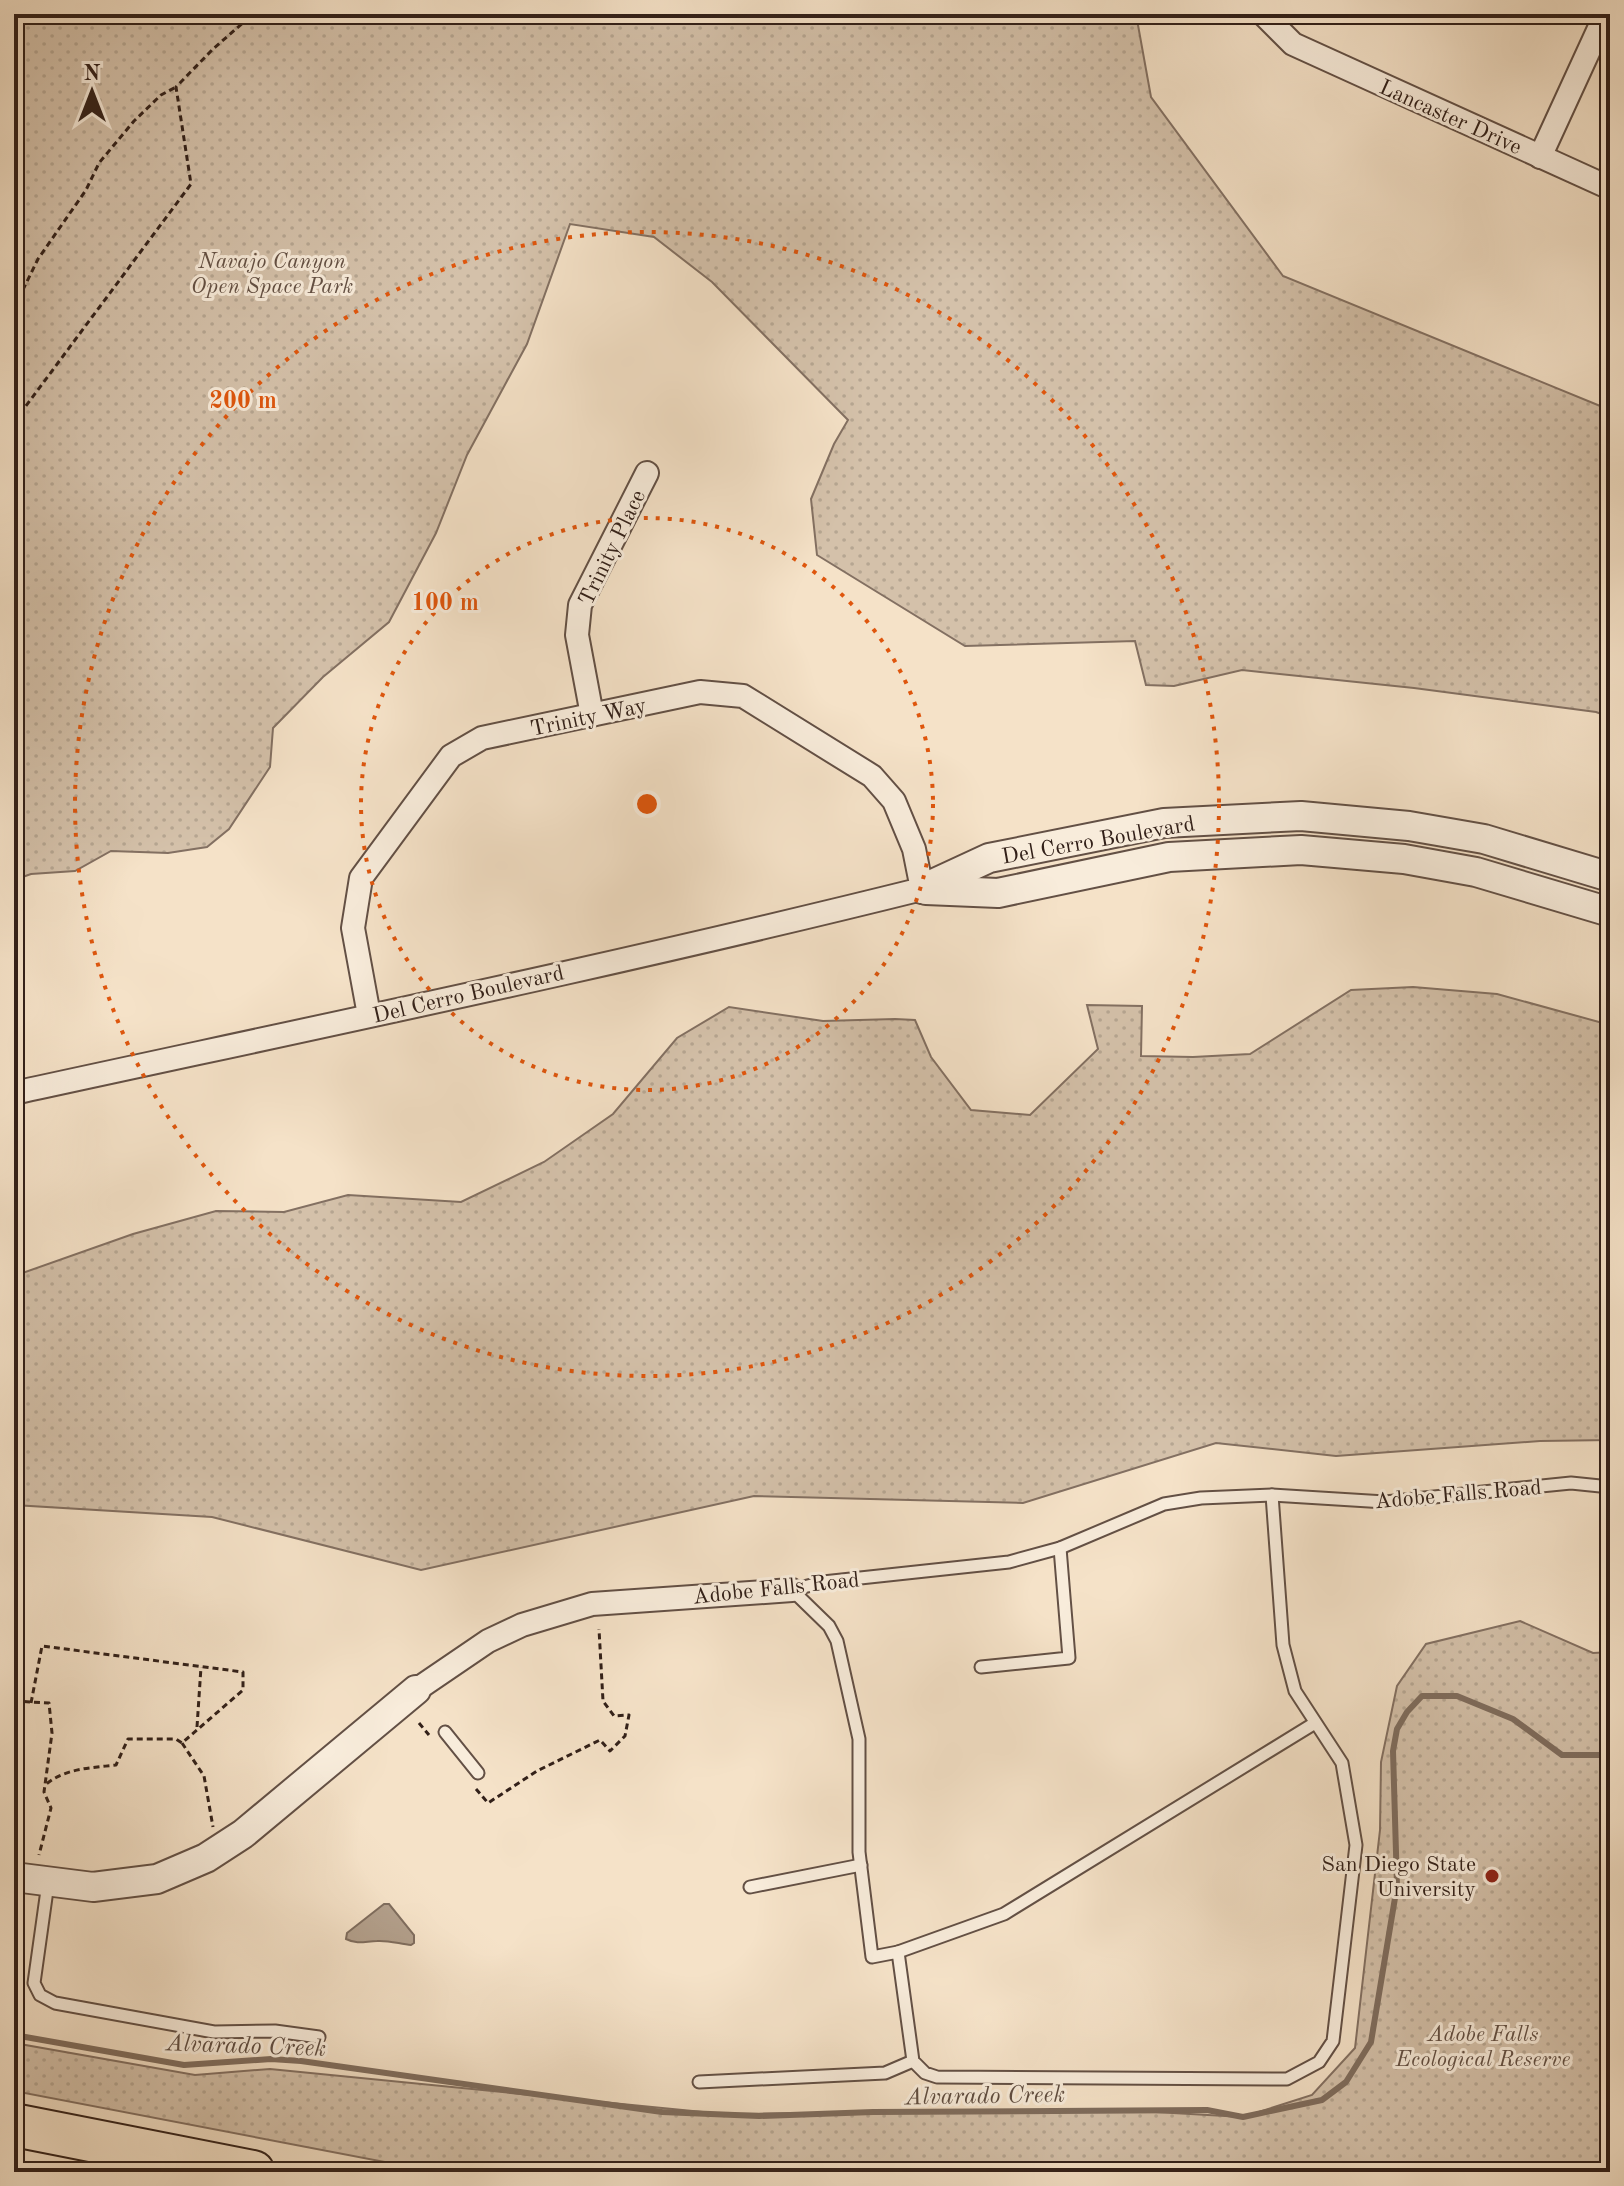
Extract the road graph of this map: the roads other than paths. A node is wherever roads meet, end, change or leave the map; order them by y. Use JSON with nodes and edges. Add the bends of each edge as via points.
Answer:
{"nodes":[{"id":1,"x":1263,"y":14,"type":"edge"},
{"id":2,"x":1610,"y":17,"type":"edge"},
{"id":3,"x":1540,"y":157,"type":"junction"},
{"id":4,"x":1610,"y":188,"type":"edge"},
{"id":5,"x":647,"y":473,"type":"dead end"},
{"id":6,"x":592,"y":715,"type":"junction"},
{"id":7,"x":1610,"y":877,"type":"edge"},
{"id":8,"x":922,"y":889,"type":"junction"},
{"id":9,"x":1610,"y":912,"type":"edge"},
{"id":10,"x":369,"y":1015,"type":"junction"},
{"id":11,"x":14,"y":1093,"type":"edge"},
{"id":12,"x":1610,"y":1487,"type":"edge"},
{"id":13,"x":1272,"y":1495,"type":"junction"},
{"id":14,"x":1060,"y":1548,"type":"junction"},
{"id":15,"x":792,"y":1590,"type":"junction"},
{"id":16,"x":981,"y":1667,"type":"dead end"},
{"id":17,"x":416,"y":1690,"type":"joint"},
{"id":18,"x":1315,"y":1723,"type":"junction"},
{"id":19,"x":445,"y":1732,"type":"dead end"},
{"id":20,"x":473,"y":1777,"type":"road end"},
{"id":21,"x":861,"y":1865,"type":"junction"},
{"id":22,"x":14,"y":1877,"type":"edge"},
{"id":23,"x":48,"y":1883,"type":"junction"},
{"id":24,"x":750,"y":1887,"type":"dead end"},
{"id":25,"x":898,"y":1952,"type":"junction"},
{"id":26,"x":319,"y":2037,"type":"dead end"},
{"id":27,"x":913,"y":2061,"type":"junction"},
{"id":28,"x":699,"y":2082,"type":"dead end"},
{"id":29,"x":14,"y":2125,"type":"edge"},
{"id":30,"x":253,"y":2172,"type":"edge"}],
"edges":[{"from":1,"to":3,"type":"street","name":"Lancaster Drive","via":[[1293,44]]},
{"from":2,"to":3,"type":"street","via":[[1602,22]]},
{"from":3,"to":4,"type":"street","name":"Lancaster Drive"},
{"from":5,"to":6,"type":"street","name":"Trinity Place","via":[[580,605],[577,635]]},
{"from":6,"to":8,"type":"street","name":"Trinity Way","via":[[700,692],[743,696],[872,776],[894,801],[914,849]]},
{"from":6,"to":10,"type":"street","name":"Trinity Way","via":[[482,738],[451,756],[361,878],[353,928]]},
{"from":7,"to":8,"type":"street","name":"Del Cerro Boulevard","via":[[1484,839],[1301,816],[1150,826],[989,858]]},
{"from":8,"to":9,"type":"street","name":"Del Cerro Boulevard","via":[[998,893],[1169,857],[1301,850],[1476,872]]},
{"from":8,"to":10,"type":"street","name":"Del Cerro Boulevard"},
{"from":10,"to":11,"type":"street","name":"Del Cerro Boulevard"},
{"from":12,"to":13,"type":"lane","name":"Adobe Falls Road","via":[[1571,1483],[1385,1502]]},
{"from":13,"to":14,"type":"lane","name":"Adobe Falls Road","via":[[1164,1504]]},
{"from":13,"to":18,"type":"lane","via":[[1283,1645],[1295,1691]]},
{"from":14,"to":15,"type":"lane","name":"Adobe Falls Road","via":[[1009,1562]]},
{"from":14,"to":16,"type":"lane","via":[[1069,1658]]},
{"from":15,"to":17,"type":"street","name":"Adobe Falls Road","via":[[592,1604],[488,1641]]},
{"from":15,"to":21,"type":"lane","via":[[837,1641],[859,1739]]},
{"from":17,"to":23,"type":"street","name":"Adobe Falls Road","via":[[243,1834],[206,1858],[157,1879],[93,1887]]},
{"from":18,"to":25,"type":"lane","via":[[1004,1914]]},
{"from":18,"to":27,"type":"lane","via":[[1342,1763],[1356,1845],[1333,2041],[1319,2062],[1287,2079],[1271,2079],[937,2077]]},
{"from":19,"to":20,"type":"lane"},
{"from":21,"to":24,"type":"lane"},
{"from":21,"to":25,"type":"lane","via":[[872,1957]]},
{"from":22,"to":23,"type":"street","name":"Adobe Falls Road"},
{"from":23,"to":26,"type":"lane","via":[[34,1983],[40,1995],[55,2003],[214,2032]]},
{"from":25,"to":27,"type":"lane"},
{"from":27,"to":28,"type":"lane","via":[[885,2073]]},
{"from":29,"to":30,"type":"highway"}]}
